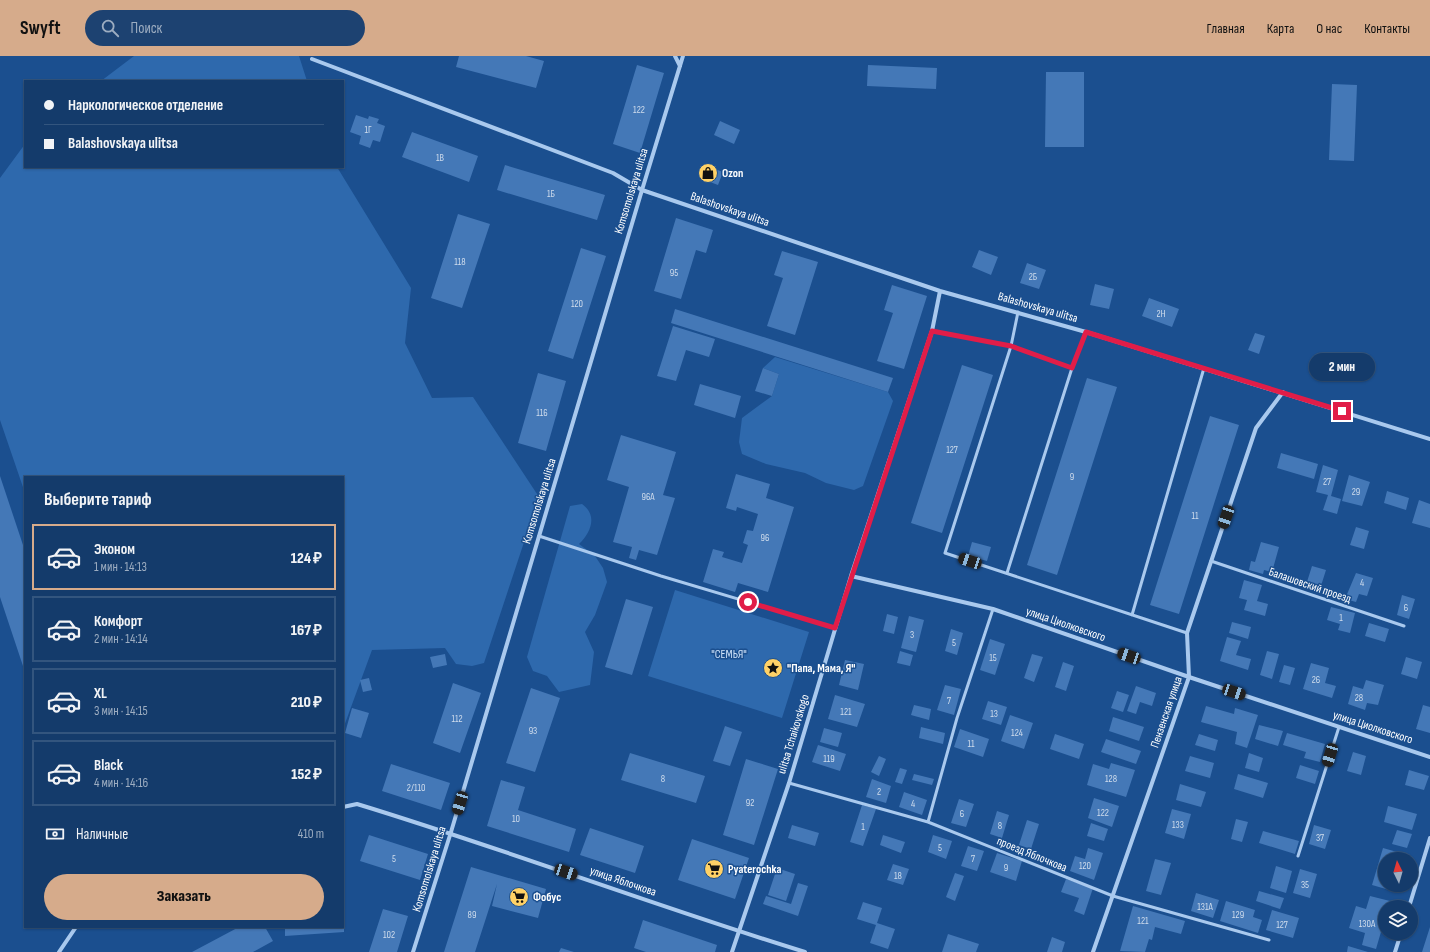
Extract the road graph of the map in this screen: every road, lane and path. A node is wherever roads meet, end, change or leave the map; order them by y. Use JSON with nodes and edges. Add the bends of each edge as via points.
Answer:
{"nodes":[{"id":1,"x":675,"y":56,"type":"edge"},
{"id":2,"x":683,"y":56,"type":"edge"},
{"id":3,"x":312,"y":59,"type":"dead end"},
{"id":4,"x":680,"y":67,"type":"junction"},
{"id":5,"x":642,"y":190,"type":"junction"},
{"id":6,"x":940,"y":291,"type":"junction"},
{"id":7,"x":1018,"y":312,"type":"junction"},
{"id":8,"x":932,"y":331,"type":"junction"},
{"id":9,"x":1086,"y":332,"type":"junction"},
{"id":10,"x":1011,"y":346,"type":"junction"},
{"id":11,"x":1072,"y":368,"type":"junction"},
{"id":12,"x":1204,"y":368,"type":"junction"},
{"id":13,"x":1283,"y":392,"type":"junction"},
{"id":14,"x":1430,"y":439,"type":"edge"},
{"id":15,"x":539,"y":536,"type":"junction"},
{"id":16,"x":1211,"y":561,"type":"junction"},
{"id":17,"x":1007,"y":574,"type":"junction"},
{"id":18,"x":851,"y":576,"type":"junction"},
{"id":19,"x":993,"y":609,"type":"junction"},
{"id":20,"x":1132,"y":615,"type":"junction"},
{"id":21,"x":1404,"y":626,"type":"dead end"},
{"id":22,"x":835,"y":628,"type":"junction"},
{"id":23,"x":1187,"y":633,"type":"junction"},
{"id":24,"x":1189,"y":677,"type":"junction"},
{"id":25,"x":1339,"y":726,"type":"junction"},
{"id":26,"x":1430,"y":757,"type":"edge"},
{"id":27,"x":789,"y":783,"type":"junction"},
{"id":28,"x":344,"y":807,"type":"edge"},
{"id":29,"x":928,"y":822,"type":"junction"},
{"id":30,"x":451,"y":832,"type":"junction"},
{"id":31,"x":1430,"y":838,"type":"edge"},
{"id":32,"x":1298,"y":856,"type":"dead end"},
{"id":33,"x":1114,"y":896,"type":"junction"},
{"id":34,"x":1411,"y":900,"type":"edge"},
{"id":35,"x":75,"y":928,"type":"edge"},
{"id":36,"x":739,"y":932,"type":"junction"},
{"id":37,"x":1269,"y":940,"type":"dead end"},
{"id":38,"x":1399,"y":940,"type":"edge"},
{"id":39,"x":59,"y":952,"type":"edge"},
{"id":40,"x":414,"y":952,"type":"edge"},
{"id":41,"x":732,"y":952,"type":"edge"},
{"id":42,"x":805,"y":952,"type":"edge"},
{"id":43,"x":1093,"y":952,"type":"edge"},
{"id":44,"x":1395,"y":952,"type":"edge"}],
"edges":[{"from":1,"to":4,"type":"street"},
{"from":2,"to":4,"type":"street","name":"Komsomolskaya ulitsa"},
{"from":3,"to":5,"type":"street","name":"Balashovskaya ulitsa","via":[[613,173]]},
{"from":4,"to":5,"type":"street","name":"Komsomolskaya ulitsa"},
{"from":5,"to":6,"type":"street","name":"Balashovskaya ulitsa"},
{"from":5,"to":15,"type":"street","name":"Komsomolskaya ulitsa"},
{"from":6,"to":7,"type":"street","name":"Balashovskaya ulitsa"},
{"from":6,"to":8,"type":"street","name":"ulitsa Tchaikovskogo"},
{"from":7,"to":9,"type":"street","name":"Balashovskaya ulitsa"},
{"from":7,"to":10,"type":"lane"},
{"from":8,"to":10,"type":"lane"},
{"from":8,"to":18,"type":"street","name":"ulitsa Tchaikovskogo"},
{"from":9,"to":11,"type":"lane"},
{"from":9,"to":12,"type":"street","name":"Balashovskaya ulitsa"},
{"from":10,"to":11,"type":"lane"},
{"from":10,"to":17,"type":"lane","via":[[946,553]]},
{"from":11,"to":17,"type":"lane"},
{"from":12,"to":13,"type":"street","name":"Balashovskaya ulitsa"},
{"from":12,"to":20,"type":"lane"},
{"from":13,"to":14,"type":"street","name":"Balashovskaya ulitsa"},
{"from":13,"to":16,"type":"street","name":"Пензенская улица","via":[[1256,428]]},
{"from":15,"to":22,"type":"lane"},
{"from":15,"to":30,"type":"street","name":"Komsomolskaya ulitsa"},
{"from":16,"to":21,"type":"lane","name":"Балашовский проезд"},
{"from":16,"to":23,"type":"street","name":"Пензенская улица"},
{"from":17,"to":20,"type":"lane"},
{"from":18,"to":19,"type":"street","name":"улица Циолковского"},
{"from":18,"to":22,"type":"street","name":"ulitsa Tchaikovskogo"},
{"from":19,"to":24,"type":"street","name":"улица Циолковского"},
{"from":19,"to":29,"type":"lane","via":[[957,718]]},
{"from":20,"to":23,"type":"lane"},
{"from":22,"to":27,"type":"street","name":"ulitsa Tchaikovskogo"},
{"from":23,"to":24,"type":"street","name":"Пензенская улица"},
{"from":24,"to":25,"type":"street","name":"улица Циолковского"},
{"from":24,"to":33,"type":"street","name":"Пензенская улица"},
{"from":25,"to":26,"type":"street","name":"улица Циолковского"},
{"from":25,"to":32,"type":"lane"},
{"from":27,"to":29,"type":"lane","name":"проезд Яблочкова"},
{"from":27,"to":36,"type":"street","name":"ulitsa Tchaikovskogo"},
{"from":28,"to":30,"type":"street","name":"улица Яблочкова","via":[[357,804]]},
{"from":29,"to":33,"type":"lane","name":"проезд Яблочкова"},
{"from":30,"to":36,"type":"street","name":"улица Яблочкова"},
{"from":30,"to":40,"type":"street","name":"Komsomolskaya ulitsa"},
{"from":31,"to":34,"type":"street"},
{"from":33,"to":37,"type":"lane","name":"проезд Яблочкова"},
{"from":33,"to":43,"type":"street","name":"Пензенская улица"},
{"from":35,"to":39,"type":"street"},
{"from":36,"to":41,"type":"street","name":"ulitsa Tchaikovskogo"},
{"from":36,"to":42,"type":"street","name":"улица Яблочкова"},
{"from":38,"to":44,"type":"street"}]}
